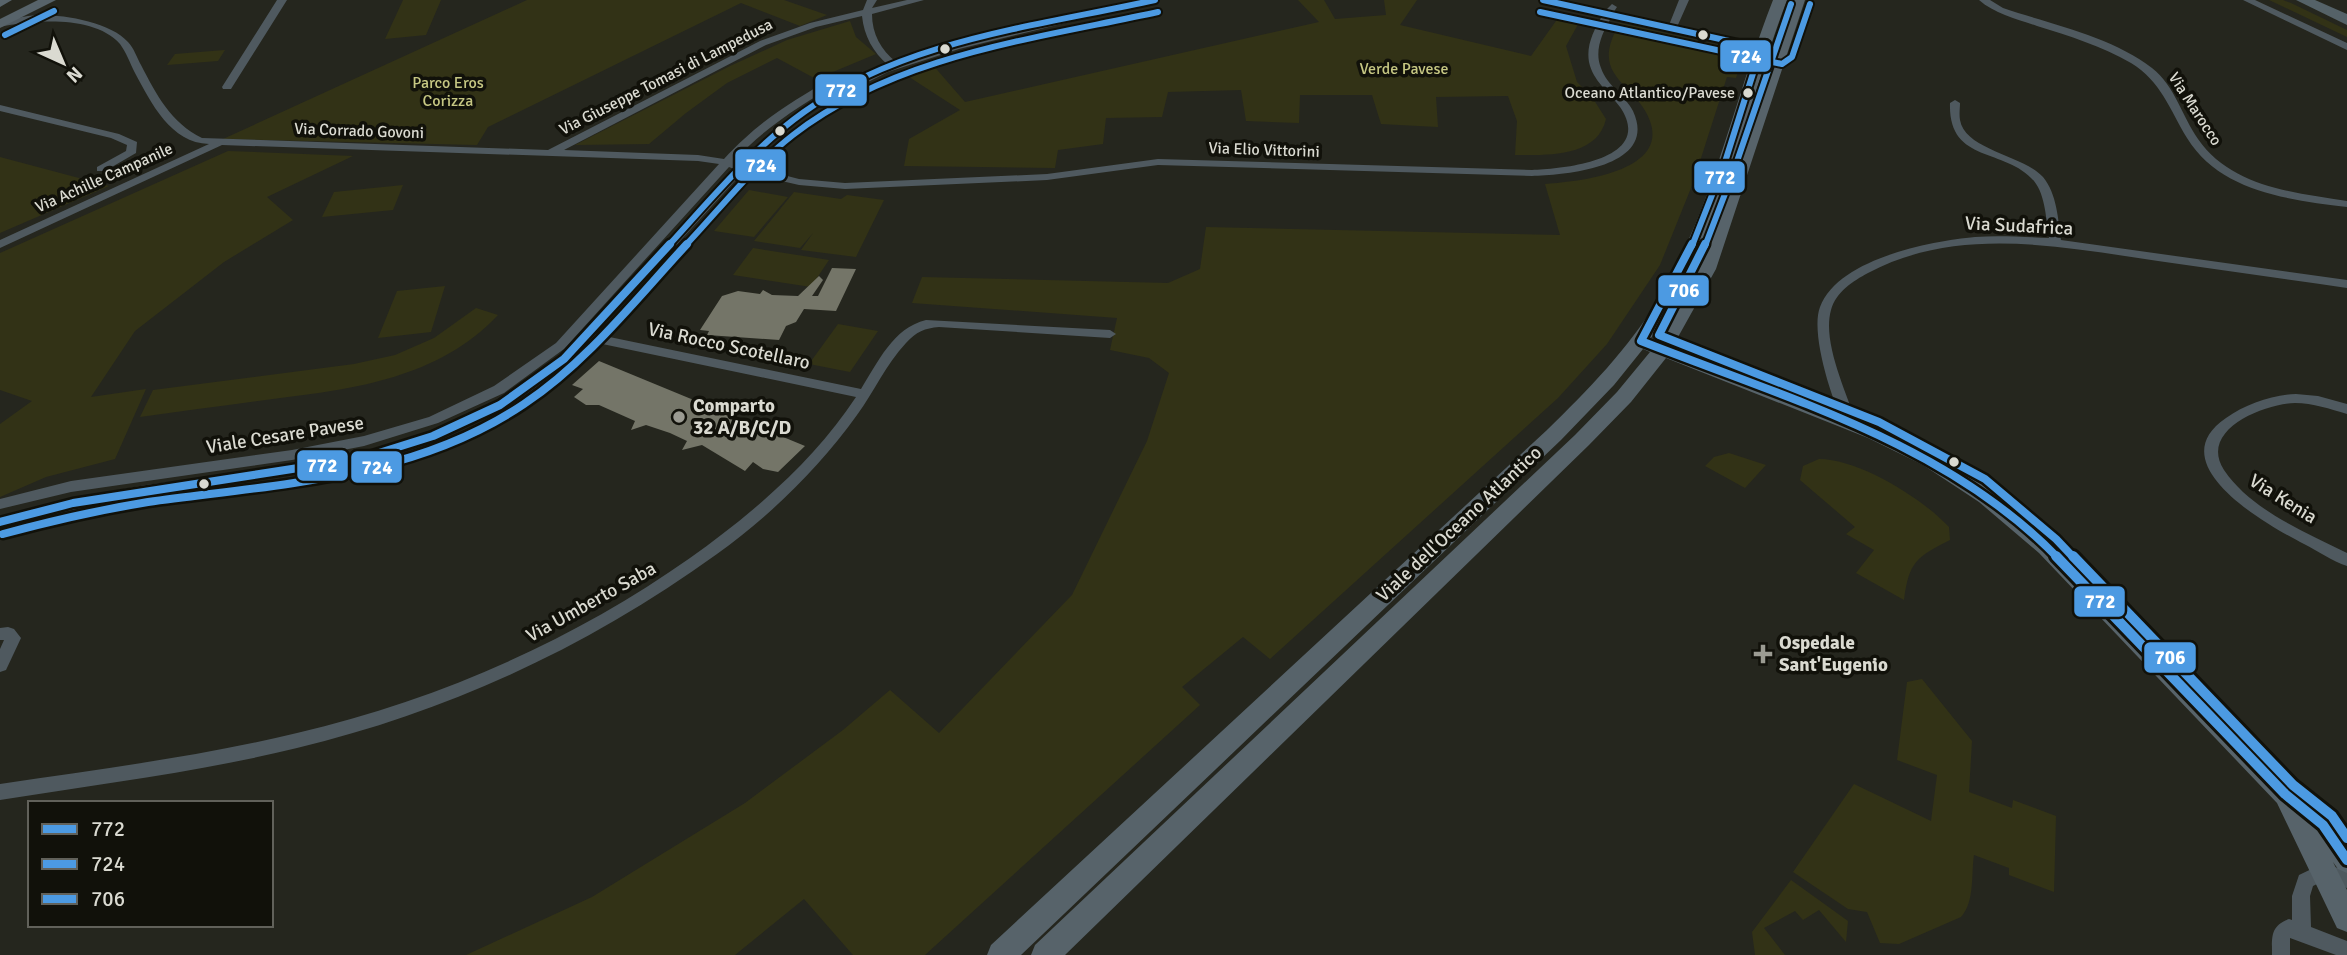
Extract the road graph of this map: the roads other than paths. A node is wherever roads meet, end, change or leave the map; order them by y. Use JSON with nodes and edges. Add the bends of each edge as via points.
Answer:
{"nodes":[{"id":1,"x":5,"y":0,"type":"edge"},
{"id":2,"x":49,"y":0,"type":"edge"},
{"id":3,"x":282,"y":0,"type":"edge"},
{"id":4,"x":872,"y":0,"type":"edge"},
{"id":5,"x":919,"y":0,"type":"edge"},
{"id":6,"x":1119,"y":0,"type":"edge"},
{"id":7,"x":1155,"y":0,"type":"edge"},
{"id":8,"x":1542,"y":0,"type":"edge"},
{"id":9,"x":1580,"y":0,"type":"edge"},
{"id":10,"x":1684,"y":0,"type":"edge"},
{"id":11,"x":1780,"y":0,"type":"edge"},
{"id":12,"x":1798,"y":0,"type":"edge"},
{"id":13,"x":1984,"y":0,"type":"edge"},
{"id":14,"x":2248,"y":0,"type":"edge"},
{"id":15,"x":2259,"y":0,"type":"edge"},
{"id":16,"x":2303,"y":0,"type":"edge"},
{"id":17,"x":2335,"y":0,"type":"edge"},
{"id":18,"x":0,"y":3,"type":"edge"},
{"id":19,"x":2347,"y":6,"type":"edge"},
{"id":20,"x":1104,"y":8,"type":"junction"},
{"id":21,"x":1610,"y":10,"type":"junction"},
{"id":22,"x":866,"y":11,"type":"junction"},
{"id":23,"x":48,"y":17,"type":"junction"},
{"id":24,"x":2347,"y":20,"type":"edge"},
{"id":25,"x":0,"y":24,"type":"edge"},
{"id":26,"x":1674,"y":24,"type":"junction"},
{"id":27,"x":1763,"y":43,"type":"junction"},
{"id":28,"x":2346,"y":44,"type":"edge"},
{"id":29,"x":1782,"y":47,"type":"junction"},
{"id":30,"x":889,"y":62,"type":"junction"},
{"id":31,"x":227,"y":87,"type":"dead end"},
{"id":32,"x":1955,"y":103,"type":"dead end"},
{"id":33,"x":0,"y":108,"type":"edge"},
{"id":34,"x":222,"y":143,"type":"junction"},
{"id":35,"x":551,"y":153,"type":"junction"},
{"id":36,"x":725,"y":162,"type":"junction"},
{"id":37,"x":741,"y":168,"type":"junction"},
{"id":38,"x":101,"y":169,"type":"dead end"},
{"id":39,"x":2347,"y":204,"type":"edge"},
{"id":40,"x":2056,"y":243,"type":"junction"},
{"id":41,"x":0,"y":244,"type":"edge"},
{"id":42,"x":2347,"y":284,"type":"edge"},
{"id":43,"x":1110,"y":334,"type":"dead end"},
{"id":44,"x":586,"y":337,"type":"junction"},
{"id":45,"x":1652,"y":345,"type":"junction"},
{"id":46,"x":865,"y":394,"type":"junction"},
{"id":47,"x":2347,"y":409,"type":"edge"},
{"id":48,"x":1849,"y":422,"type":"junction"},
{"id":49,"x":297,"y":453,"type":"junction"},
{"id":50,"x":289,"y":472,"type":"junction"},
{"id":51,"x":0,"y":504,"type":"edge"},
{"id":52,"x":0,"y":522,"type":"edge"},
{"id":53,"x":2347,"y":560,"type":"edge"},
{"id":54,"x":0,"y":634,"type":"edge"},
{"id":55,"x":0,"y":665,"type":"edge"},
{"id":56,"x":0,"y":792,"type":"edge"},
{"id":57,"x":2285,"y":793,"type":"junction"},
{"id":58,"x":2347,"y":860,"type":"edge"},
{"id":59,"x":2335,"y":876,"type":"edge"},
{"id":60,"x":2347,"y":919,"type":"edge"},
{"id":61,"x":2302,"y":932,"type":"junction"},
{"id":62,"x":2347,"y":950,"type":"edge"},
{"id":63,"x":1001,"y":955,"type":"edge"},
{"id":64,"x":1045,"y":955,"type":"edge"},
{"id":65,"x":2281,"y":955,"type":"edge"}],
"edges":[{"from":1,"to":18,"type":"main road"},
{"from":2,"to":23,"type":"street","via":[[44,10]]},
{"from":2,"to":25,"type":"main road"},
{"from":3,"to":31,"type":"street"},
{"from":4,"to":22,"type":"street"},
{"from":5,"to":22,"type":"street","name":"Via Giuseppe Tomasi di Lampedusa"},
{"from":6,"to":20,"type":"street","name":"Viale Cesare Pavese"},
{"from":7,"to":20,"type":"street","name":"Viale Cesare Pavese"},
{"from":8,"to":21,"type":"street"},
{"from":9,"to":21,"type":"street"},
{"from":10,"to":26,"type":"street"},
{"from":11,"to":27,"type":"main road","name":"Viale dell'Oceano Atlantico"},
{"from":12,"to":29,"type":"main road","name":"Viale dell'Oceano Atlantico"},
{"from":13,"to":39,"type":"street","name":"Via Marocco","via":[[2143,66],[2165,88],[2200,150],[2228,172],[2275,191]]},
{"from":14,"to":28,"type":"street"},
{"from":15,"to":28,"type":"street"},
{"from":16,"to":24,"type":"main road"},
{"from":17,"to":19,"type":"main road"},
{"from":20,"to":30,"type":"street","name":"Viale Cesare Pavese"},
{"from":21,"to":26,"type":"street"},
{"from":21,"to":37,"type":"street","name":"Via Elio Vittorini","via":[[1595,43],[1594,62],[1628,111],[1631,136],[1613,157],[1574,171],[1158,162],[1060,176],[845,186],[799,182]]},
{"from":22,"to":30,"type":"street","via":[[869,32]]},
{"from":22,"to":35,"type":"street","name":"Via Giuseppe Tomasi di Lampedusa","via":[[754,47]]},
{"from":23,"to":25,"type":"street","name":"Via Corrado Govoni"},
{"from":23,"to":34,"type":"street","name":"Via Corrado Govoni","via":[[118,37],[167,116],[194,139]]},
{"from":26,"to":27,"type":"street"},
{"from":27,"to":29,"type":"street"},
{"from":27,"to":45,"type":"main road","name":"Viale dell'Oceano Atlantico","via":[[1692,251]]},
{"from":29,"to":45,"type":"main road","name":"Viale dell'Oceano Atlantico","via":[[1711,261],[1682,318]]},
{"from":30,"to":36,"type":"street","name":"Viale Cesare Pavese","via":[[838,79],[785,110]]},
{"from":30,"to":37,"type":"street","name":"Viale Cesare Pavese","via":[[809,108],[777,131]]},
{"from":32,"to":40,"type":"street","via":[[1954,123],[1963,137],[2020,165],[2039,180]]},
{"from":33,"to":38,"type":"street","via":[[133,144],[131,153]]},
{"from":34,"to":35,"type":"street","name":"Via Corrado Govoni"},
{"from":34,"to":41,"type":"street","name":"Via Achille Campanile"},
{"from":35,"to":36,"type":"street","name":"Via Corrado Govoni"},
{"from":36,"to":37,"type":"street"},
{"from":36,"to":49,"type":"street","name":"Viale Cesare Pavese","via":[[534,368],[439,419],[368,441]]},
{"from":37,"to":44,"type":"street","name":"Viale Cesare Pavese"},
{"from":40,"to":42,"type":"street","name":"Via Sudafrica"},
{"from":40,"to":48,"type":"street","name":"Via Sudafrica","via":[[1984,239],[1936,243],[1878,264],[1836,290],[1824,310],[1823,334]]},
{"from":43,"to":46,"type":"street","name":"Via Umberto Saba","via":[[927,323],[904,337]]},
{"from":44,"to":46,"type":"street","name":"Via Rocco Scotellaro"},
{"from":44,"to":50,"type":"street","name":"Viale Cesare Pavese","via":[[536,382],[470,421],[375,457]]},
{"from":45,"to":48,"type":"main road"},
{"from":45,"to":63,"type":"main road","name":"Viale dell'Oceano Atlantico"},
{"from":45,"to":64,"type":"main road","name":"Viale dell'Oceano Atlantico","via":[[1624,397],[1582,440]]},
{"from":46,"to":56,"type":"street","name":"Via Umberto Saba","via":[[794,479],[718,545],[627,607],[509,668],[418,704],[299,740]]},
{"from":47,"to":53,"type":"street","name":"Via Kenia","via":[[2305,399],[2269,402],[2219,431],[2210,449],[2222,477],[2242,498]]},
{"from":48,"to":57,"type":"main road","via":[[1959,477],[2018,520]]},
{"from":49,"to":50,"type":"street"},
{"from":49,"to":51,"type":"street","name":"Viale Cesare Pavese","via":[[121,476]]},
{"from":50,"to":52,"type":"street","name":"Viale Cesare Pavese","via":[[97,499]]},
{"from":54,"to":55,"type":"street","via":[[13,638]]},
{"from":57,"to":58,"type":"main road","via":[[2323,825]]},
{"from":57,"to":59,"type":"main road"},
{"from":59,"to":60,"type":"main road"},
{"from":59,"to":61,"type":"street","via":[[2309,877],[2303,884]]},
{"from":61,"to":62,"type":"street"},
{"from":61,"to":65,"type":"street","via":[[2289,929],[2281,933]]}]}
